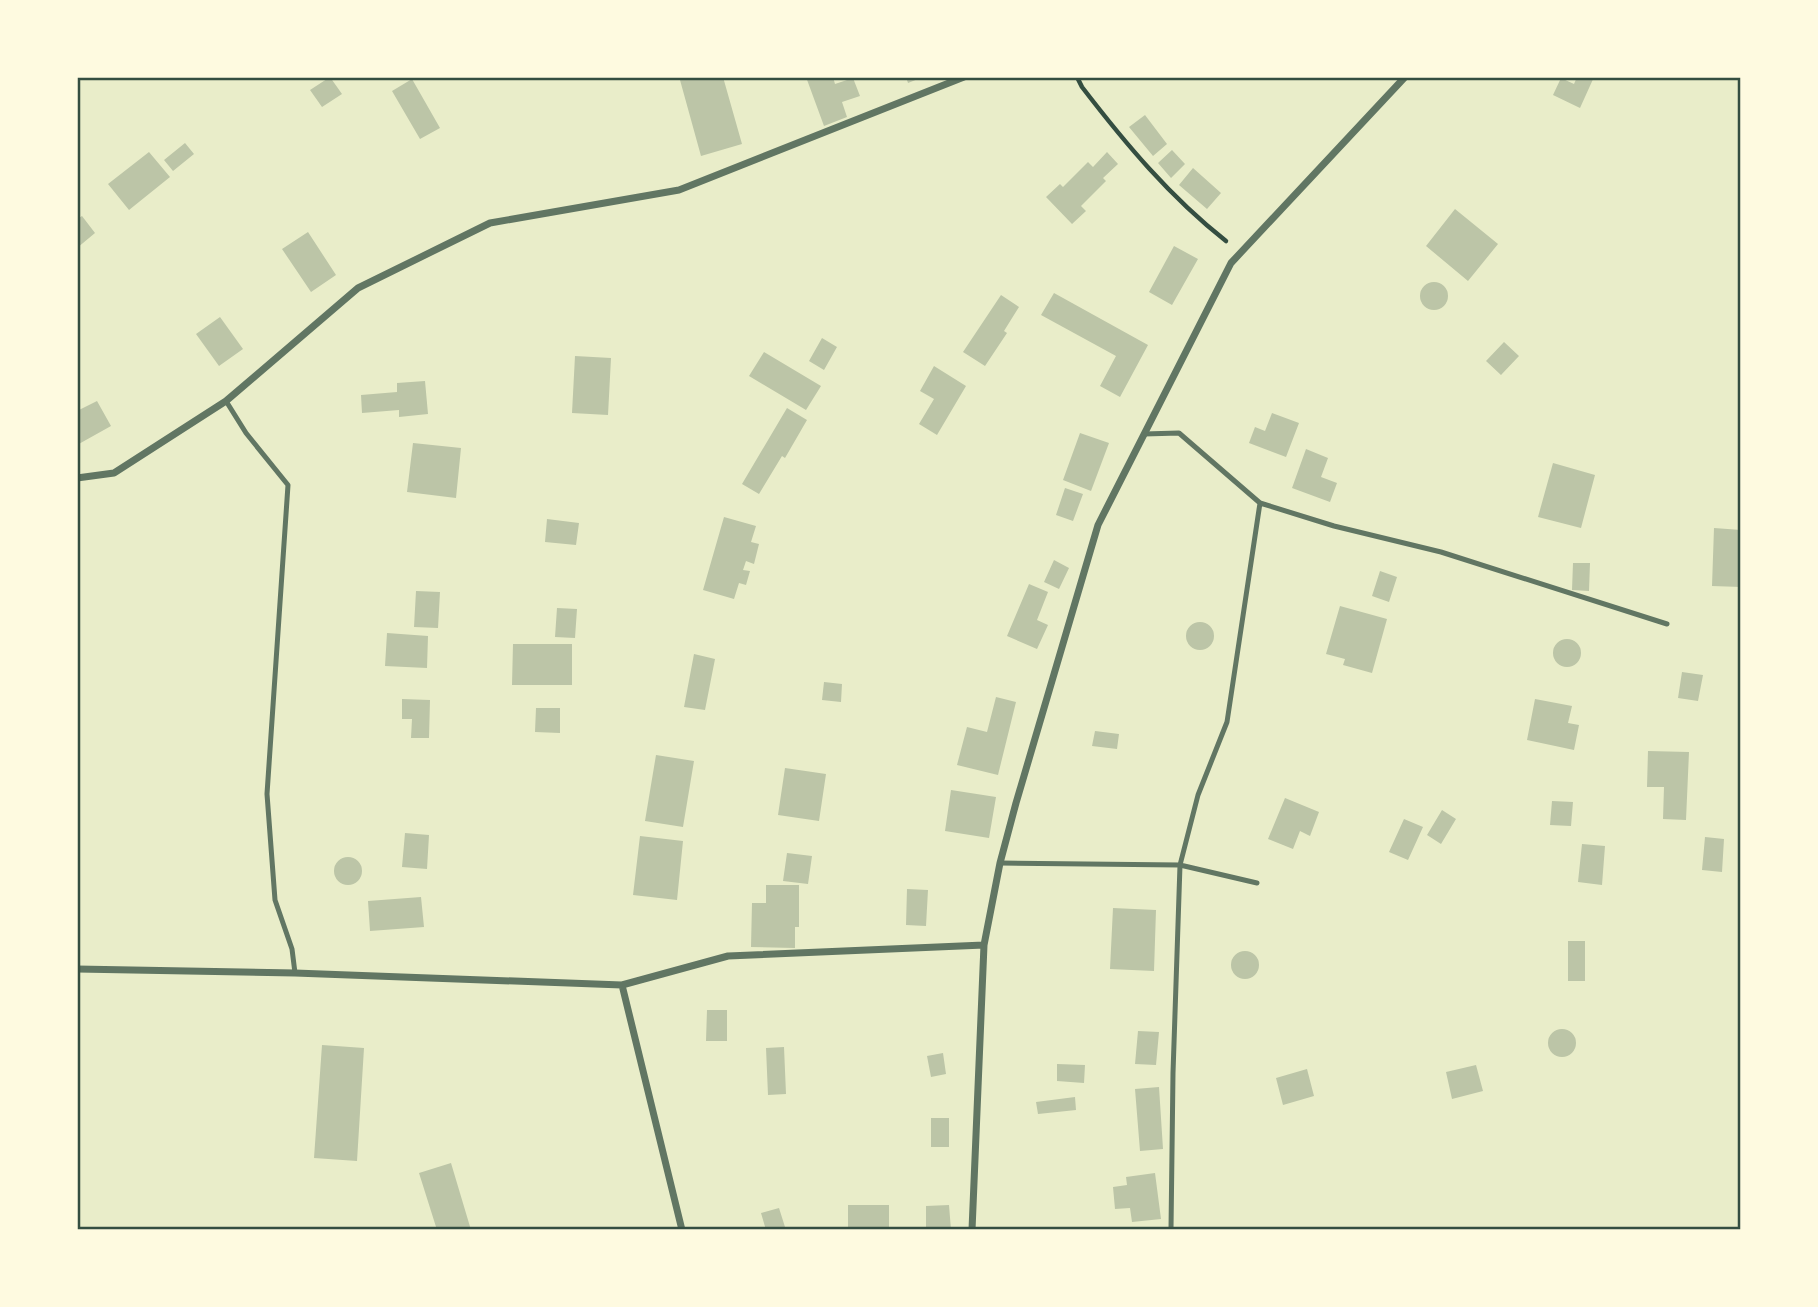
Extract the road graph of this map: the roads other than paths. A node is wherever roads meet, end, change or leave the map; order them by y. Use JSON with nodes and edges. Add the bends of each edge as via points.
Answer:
{"nodes":[{"id":1,"x":964,"y":77,"type":"edge"},
{"id":2,"x":1405,"y":77,"type":"edge"},
{"id":3,"x":226,"y":401,"type":"junction"},
{"id":4,"x":1144,"y":434,"type":"junction"},
{"id":5,"x":77,"y":478,"type":"edge"},
{"id":6,"x":1260,"y":503,"type":"junction"},
{"id":7,"x":1667,"y":624,"type":"dead end"},
{"id":8,"x":1000,"y":863,"type":"junction"},
{"id":9,"x":1180,"y":865,"type":"junction"},
{"id":10,"x":1257,"y":883,"type":"dead end"},
{"id":11,"x":984,"y":945,"type":"junction"},
{"id":12,"x":77,"y":969,"type":"edge"},
{"id":13,"x":295,"y":973,"type":"junction"},
{"id":14,"x":622,"y":985,"type":"junction"},
{"id":15,"x":1171,"y":1229,"type":"edge"},
{"id":16,"x":682,"y":1230,"type":"edge"},
{"id":17,"x":972,"y":1230,"type":"edge"}],
"edges":[{"from":1,"to":3,"type":"street","via":[[679,190],[490,223],[358,288]]},
{"from":2,"to":4,"type":"street","via":[[1231,263]]},
{"from":3,"to":5,"type":"street","via":[[114,474]]},
{"from":3,"to":13,"type":"lane","via":[[288,485],[267,794],[275,900]]},
{"from":4,"to":6,"type":"lane","via":[[1179,433]]},
{"from":4,"to":8,"type":"street","via":[[1098,525]]},
{"from":6,"to":7,"type":"lane","via":[[1441,552]]},
{"from":6,"to":9,"type":"lane","via":[[1227,722],[1198,795]]},
{"from":8,"to":9,"type":"lane"},
{"from":8,"to":11,"type":"street"},
{"from":9,"to":10,"type":"lane"},
{"from":9,"to":15,"type":"lane"},
{"from":11,"to":14,"type":"street","via":[[728,956]]},
{"from":11,"to":17,"type":"street"},
{"from":12,"to":13,"type":"street"},
{"from":13,"to":14,"type":"street"},
{"from":14,"to":16,"type":"street"}]}
